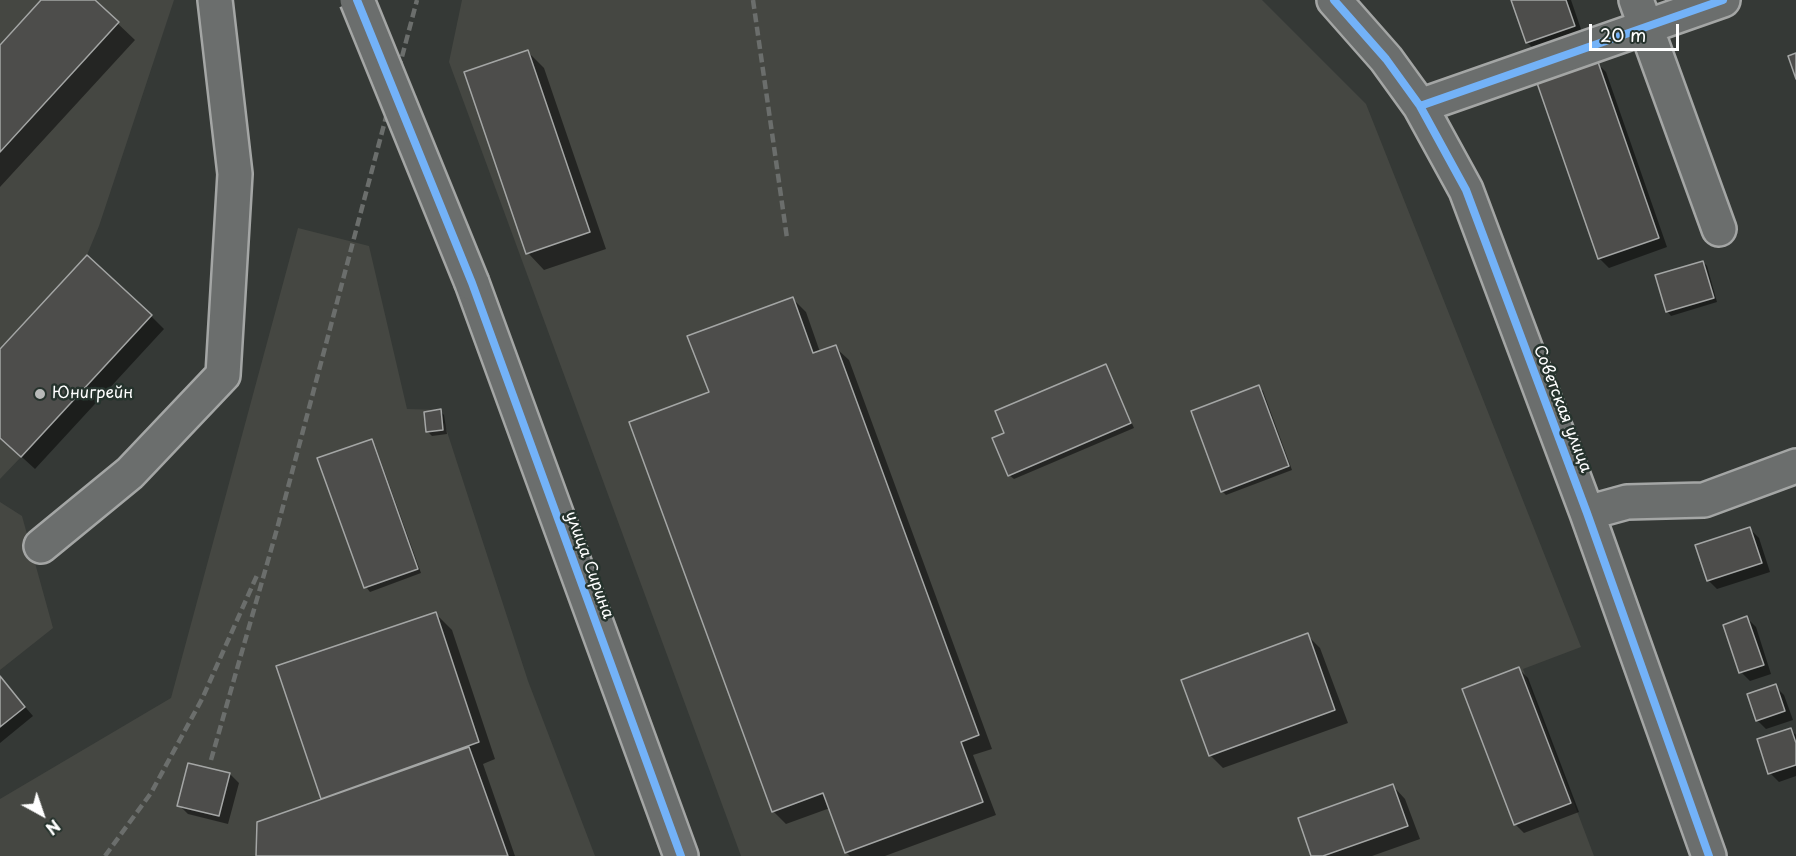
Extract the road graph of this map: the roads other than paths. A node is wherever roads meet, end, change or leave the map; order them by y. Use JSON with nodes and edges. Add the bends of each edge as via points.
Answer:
{"nodes":[{"id":1,"x":215,"y":0,"type":"edge"},
{"id":2,"x":357,"y":0,"type":"edge"},
{"id":3,"x":1334,"y":0,"type":"edge"},
{"id":4,"x":1724,"y":0,"type":"edge"},
{"id":5,"x":1641,"y":14,"type":"edge"},
{"id":6,"x":1420,"y":106,"type":"junction"},
{"id":7,"x":1719,"y":229,"type":"dead end"},
{"id":8,"x":1796,"y":466,"type":"edge"},
{"id":9,"x":1587,"y":513,"type":"junction"},
{"id":10,"x":41,"y":546,"type":"dead end"},
{"id":11,"x":681,"y":856,"type":"edge"},
{"id":12,"x":1709,"y":856,"type":"edge"}],
"edges":[{"from":1,"to":10,"type":"street","via":[[234,174],[223,375],[130,473]]},
{"from":2,"to":11,"type":"street","name":"улица Сирина","bridge":true,"via":[[472,283]]},
{"from":3,"to":6,"type":"street","name":"Советская улица","via":[[1386,59]]},
{"from":4,"to":5,"type":"street"},
{"from":5,"to":6,"type":"street"},
{"from":5,"to":7,"type":"street"},
{"from":6,"to":9,"type":"street","name":"Советская улица","via":[[1466,190]]},
{"from":8,"to":9,"type":"street","via":[[1704,500],[1627,502]]},
{"from":9,"to":12,"type":"street","name":"Советская улица"}]}
